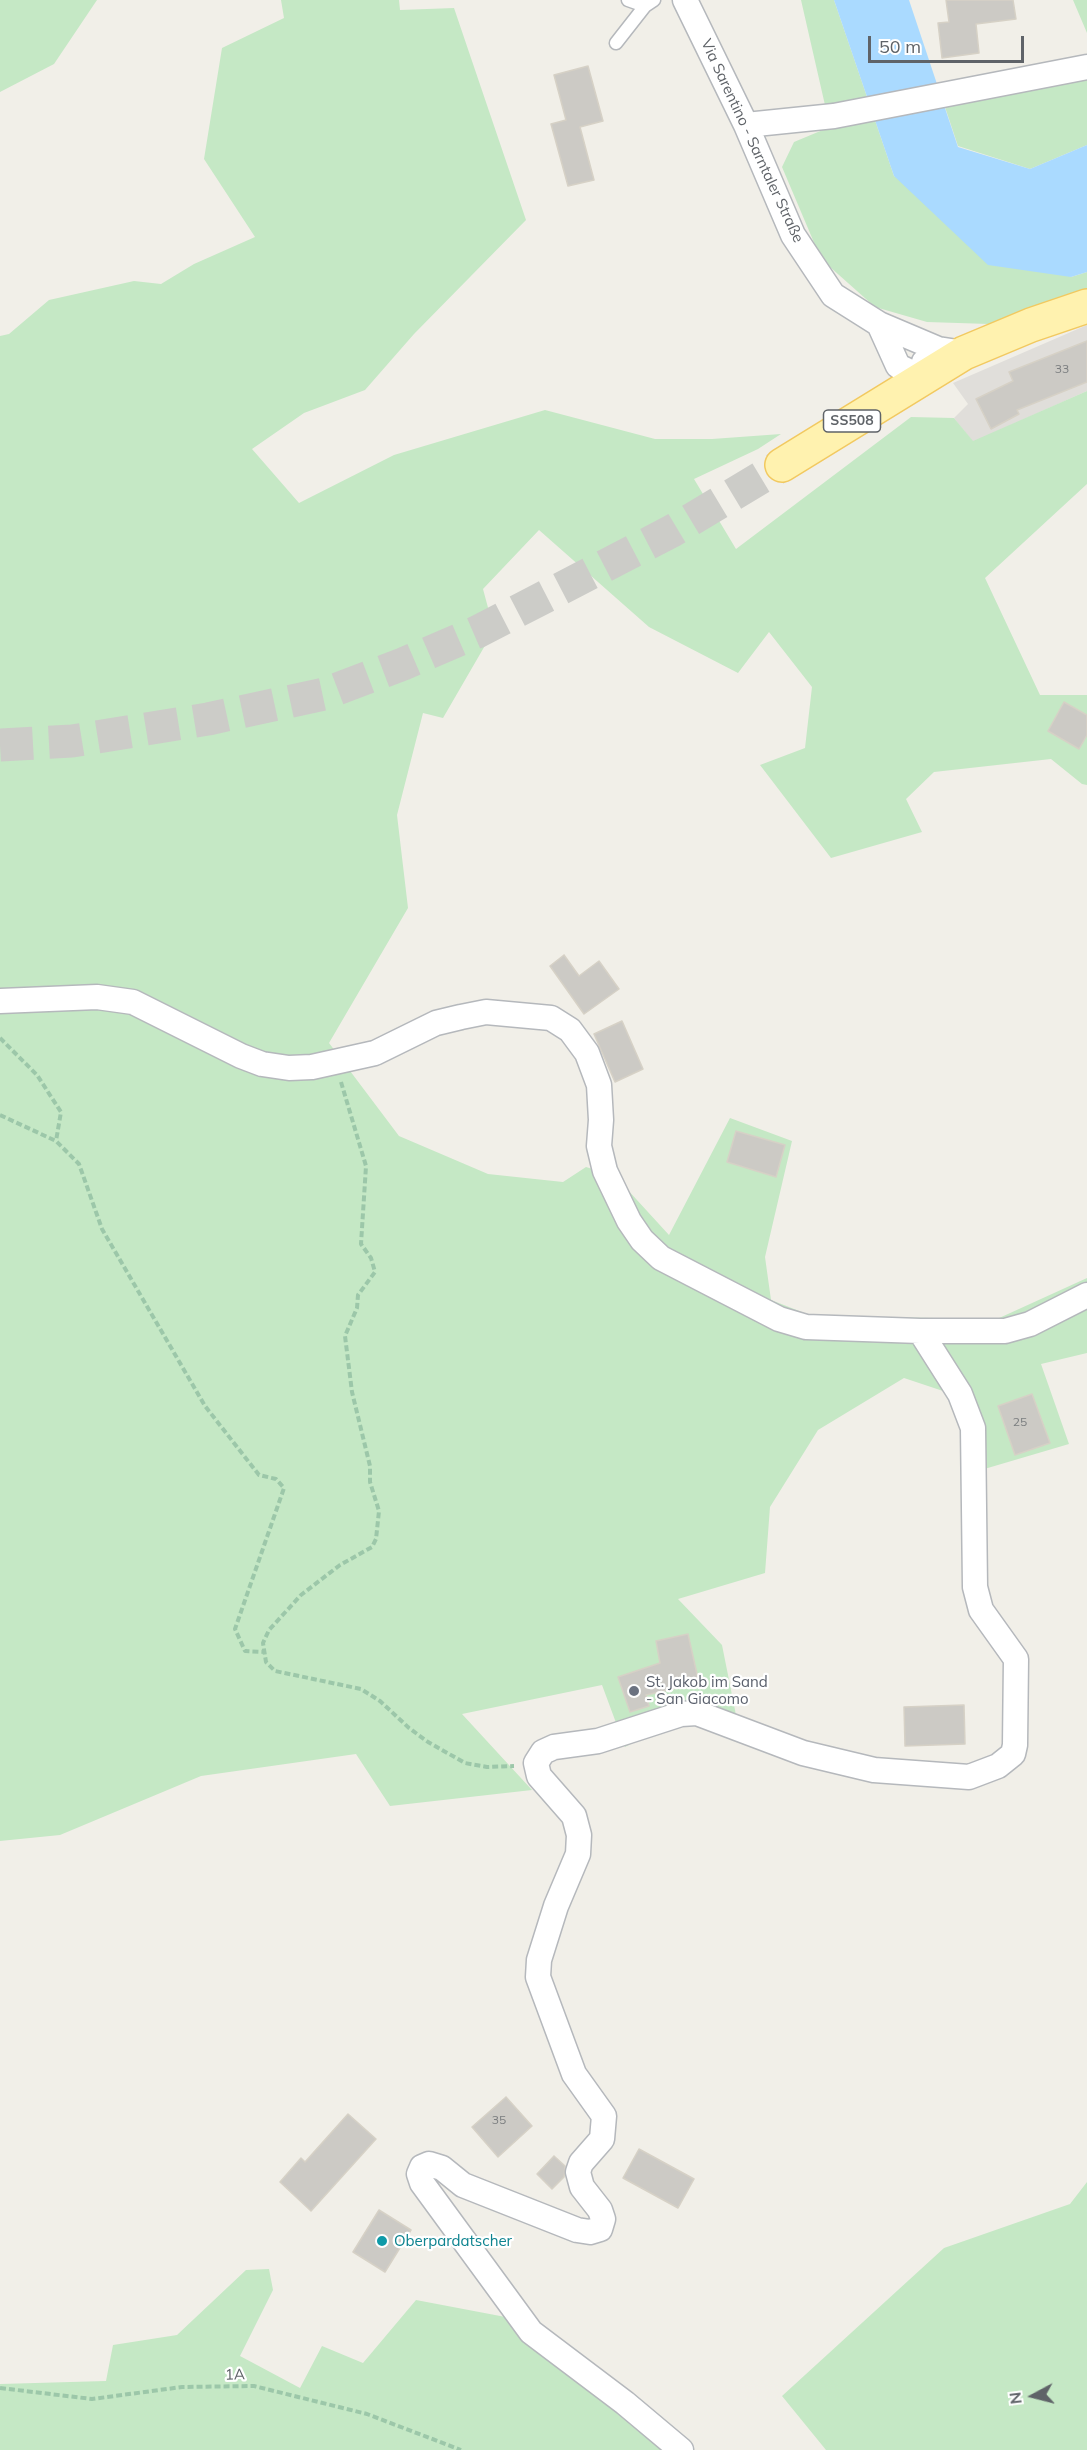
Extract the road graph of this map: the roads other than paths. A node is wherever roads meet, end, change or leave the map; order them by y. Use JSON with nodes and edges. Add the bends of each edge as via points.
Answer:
{"nodes":[{"id":1,"x":628,"y":0,"type":"edge"},
{"id":2,"x":685,"y":0,"type":"edge"},
{"id":3,"x":649,"y":3,"type":"edge"},
{"id":4,"x":616,"y":43,"type":"dead end"},
{"id":5,"x":1087,"y":67,"type":"edge"},
{"id":6,"x":746,"y":126,"type":"junction"},
{"id":7,"x":1087,"y":306,"type":"edge"},
{"id":8,"x":879,"y":324,"type":"junction"},
{"id":9,"x":920,"y":340,"type":"junction"},
{"id":10,"x":964,"y":353,"type":"junction"},
{"id":11,"x":910,"y":371,"type":"junction"},
{"id":12,"x":782,"y":465,"type":"tunnel mouth"},
{"id":13,"x":0,"y":1001,"type":"edge"},
{"id":14,"x":1087,"y":1294,"type":"edge"},
{"id":15,"x":920,"y":1331,"type":"junction"},
{"id":16,"x":681,"y":2450,"type":"edge"}],
"edges":[{"from":1,"to":3,"type":"lane"},
{"from":2,"to":6,"type":"street","name":"Via Sarentino - Sarntaler Straße"},
{"from":3,"to":4,"type":"lane"},
{"from":5,"to":6,"type":"street","via":[[834,116]]},
{"from":6,"to":8,"type":"street","name":"Via Sarentino - Sarntaler Straße","via":[[793,235],[833,295]]},
{"from":7,"to":10,"type":"main road","number":"SS508"},
{"from":8,"to":9,"type":"street","name":"Via Sarentino - Sarntaler Straße"},
{"from":8,"to":11,"type":"street"},
{"from":9,"to":10,"type":"street","name":"Via Sarentino - Sarntaler Straße","via":[[938,350]]},
{"from":9,"to":11,"type":"street","via":[[925,359]]},
{"from":10,"to":11,"type":"main road","number":"SS508"},
{"from":11,"to":12,"type":"main road","number":"SS508","via":[[882,402]]},
{"from":13,"to":15,"type":"street","via":[[97,997],[133,1002],[241,1056],[289,1068],[338,1063],[375,1053],[436,1023],[486,1012],[551,1018],[570,1030],[587,1053],[599,1084],[599,1146],[605,1171],[629,1221],[661,1258],[778,1319],[806,1327]]},
{"from":14,"to":15,"type":"street","via":[[1017,1329]]},
{"from":15,"to":16,"type":"street","via":[[960,1394],[973,1428],[975,1587],[981,1610],[1016,1659],[1013,1754],[998,1766],[969,1777],[874,1770],[803,1753],[697,1713],[543,1752],[536,1763],[540,1776],[574,1816],[579,1835],[578,1854],[556,1906],[539,1960],[538,1977],[574,2074],[604,2116],[602,2139],[578,2172],[582,2187],[603,2219],[600,2229],[577,2230],[463,2185],[442,2168],[429,2164],[419,2174],[531,2332]]}]}
